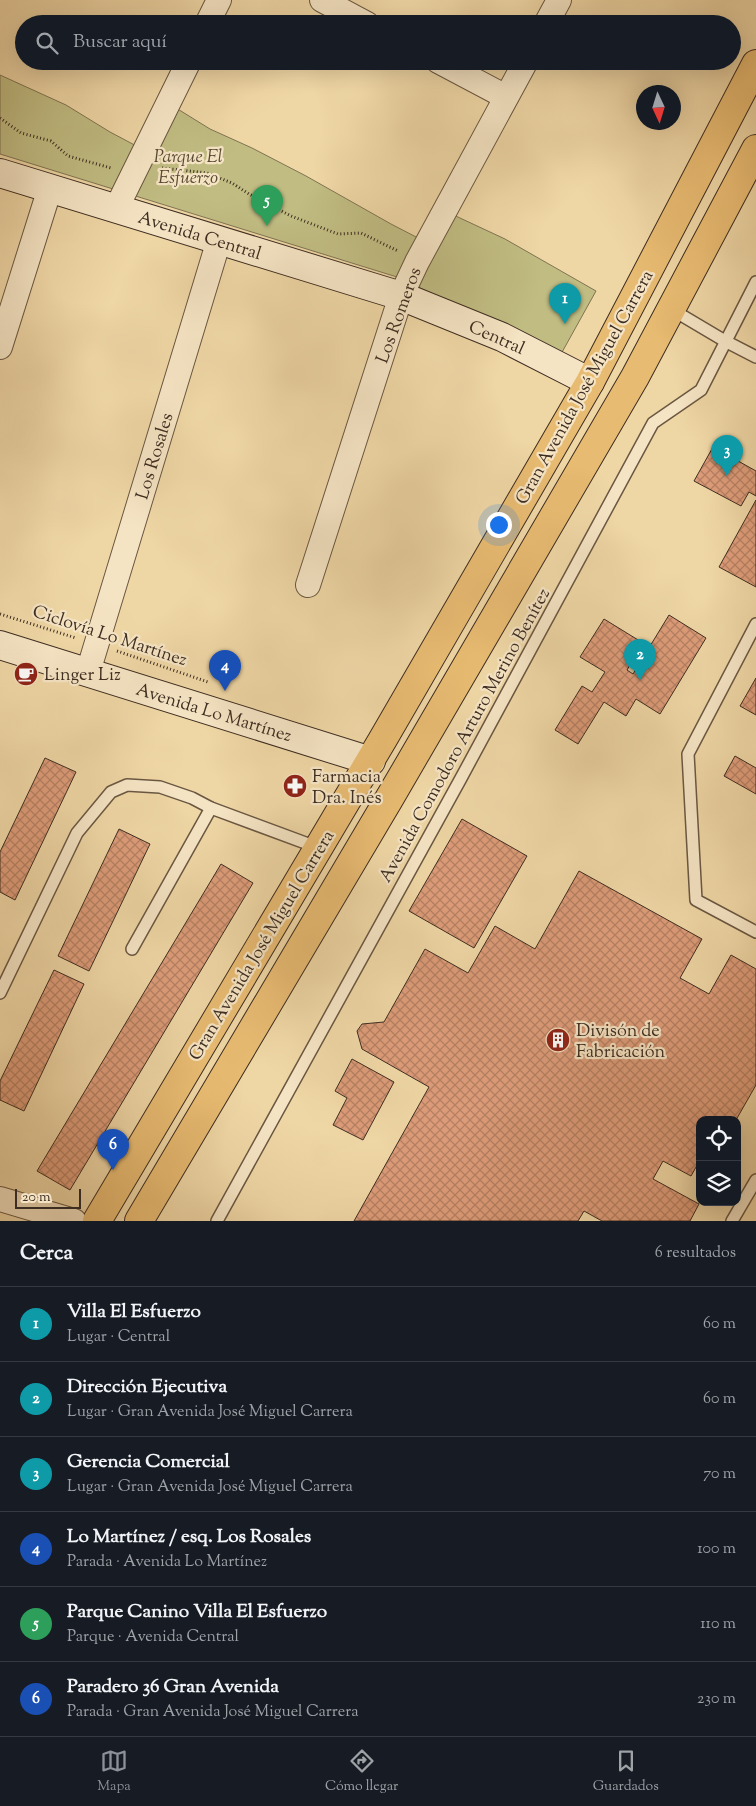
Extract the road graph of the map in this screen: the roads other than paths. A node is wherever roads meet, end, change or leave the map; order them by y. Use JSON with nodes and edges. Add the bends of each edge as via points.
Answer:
{"nodes":[{"id":1,"x":322,"y":0,"type":"edge"},
{"id":2,"x":559,"y":0,"type":"edge"},
{"id":3,"x":350,"y":15,"type":"edge"},
{"id":4,"x":551,"y":15,"type":"edge"},
{"id":5,"x":756,"y":64,"type":"edge"},
{"id":6,"x":184,"y":70,"type":"edge"},
{"id":7,"x":455,"y":70,"type":"edge"},
{"id":8,"x":521,"y":70,"type":"edge"},
{"id":9,"x":506,"y":97,"type":"junction"},
{"id":10,"x":756,"y":149,"type":"edge"},
{"id":11,"x":0,"y":173,"type":"edge"},
{"id":12,"x":50,"y":188,"type":"junction"},
{"id":13,"x":116,"y":209,"type":"junction"},
{"id":14,"x":219,"y":240,"type":"junction"},
{"id":15,"x":756,"y":282,"type":"edge"},
{"id":16,"x":401,"y":296,"type":"junction"},
{"id":17,"x":671,"y":309,"type":"junction"},
{"id":18,"x":725,"y":341,"type":"junction"},
{"id":19,"x":0,"y":347,"type":"edge"},
{"id":20,"x":756,"y":357,"type":"edge"},
{"id":21,"x":635,"y":377,"type":"junction"},
{"id":22,"x":590,"y":382,"type":"junction"},
{"id":23,"x":308,"y":585,"type":"dead end"},
{"id":24,"x":756,"y":624,"type":"edge"},
{"id":25,"x":0,"y":645,"type":"edge"},
{"id":26,"x":88,"y":672,"type":"junction"},
{"id":27,"x":371,"y":761,"type":"junction"},
{"id":28,"x":389,"y":799,"type":"junction"},
{"id":29,"x":211,"y":808,"type":"junction"},
{"id":30,"x":319,"y":848,"type":"junction"},
{"id":31,"x":756,"y":932,"type":"edge"},
{"id":32,"x":132,"y":949,"type":"dead end"},
{"id":33,"x":0,"y":993,"type":"edge"},
{"id":34,"x":756,"y":1180,"type":"edge"},
{"id":35,"x":0,"y":1199,"type":"edge"},
{"id":36,"x":74,"y":1221,"type":"edge"},
{"id":37,"x":97,"y":1221,"type":"edge"},
{"id":38,"x":139,"y":1221,"type":"edge"},
{"id":39,"x":217,"y":1221,"type":"edge"},
{"id":40,"x":732,"y":1221,"type":"edge"}],
"edges":[{"from":1,"to":3,"type":"street"},
{"from":2,"to":4,"type":"street"},
{"from":5,"to":22,"type":"main road","name":"Gran Avenida José Miguel Carrera"},
{"from":6,"to":13,"type":"street"},
{"from":7,"to":9,"type":"street"},
{"from":8,"to":9,"type":"street","name":"Los Romeros"},
{"from":9,"to":16,"type":"street","name":"Los Romeros"},
{"from":10,"to":17,"type":"main road","name":"Gran Avenida José Miguel Carrera"},
{"from":11,"to":12,"type":"main road","name":"Avenida Central"},
{"from":12,"to":13,"type":"main road","name":"Avenida Central"},
{"from":12,"to":19,"type":"street"},
{"from":13,"to":14,"type":"main road","name":"Avenida Central"},
{"from":14,"to":16,"type":"main road","name":"Avenida Central"},
{"from":14,"to":26,"type":"street","name":"Los Rosales"},
{"from":15,"to":18,"type":"lane","name":"Avenida Comodoro Arturo Merino Benítez"},
{"from":16,"to":22,"type":"main road","name":"Central","via":[[502,338]]},
{"from":16,"to":23,"type":"street","name":"Los Romeros"},
{"from":17,"to":18,"type":"lane"},
{"from":17,"to":21,"type":"main road","name":"Gran Avenida José Miguel Carrera"},
{"from":18,"to":20,"type":"lane"},
{"from":18,"to":39,"type":"lane","name":"Avenida Comodoro Arturo Merino Benítez","via":[[701,390],[653,423]]},
{"from":21,"to":22,"type":"main road","via":[[614,382]]},
{"from":21,"to":28,"type":"main road","name":"Gran Avenida José Miguel Carrera"},
{"from":22,"to":27,"type":"main road","name":"Gran Avenida José Miguel Carrera"},
{"from":24,"to":31,"type":"lane","via":[[688,754],[696,900]]},
{"from":25,"to":26,"type":"main road","name":"Avenida Lo Martínez"},
{"from":26,"to":27,"type":"main road","name":"Avenida Lo Martínez"},
{"from":27,"to":28,"type":"main road","via":[[378,765],[388,781]]},
{"from":27,"to":30,"type":"main road","name":"Gran Avenida José Miguel Carrera"},
{"from":28,"to":38,"type":"main road","name":"Gran Avenida José Miguel Carrera"},
{"from":29,"to":30,"type":"lane"},
{"from":29,"to":32,"type":"lane"},
{"from":29,"to":33,"type":"lane","via":[[160,787],[127,785],[111,792],[76,833]]},
{"from":30,"to":37,"type":"main road","name":"Gran Avenida José Miguel Carrera"},
{"from":34,"to":40,"type":"lane"},
{"from":35,"to":36,"type":"street"}]}
